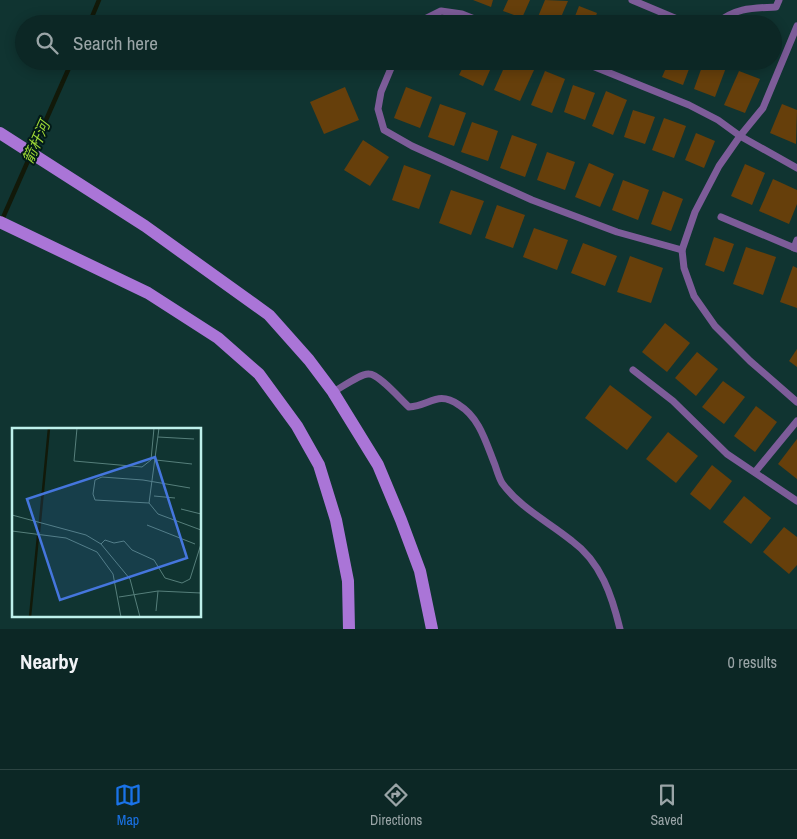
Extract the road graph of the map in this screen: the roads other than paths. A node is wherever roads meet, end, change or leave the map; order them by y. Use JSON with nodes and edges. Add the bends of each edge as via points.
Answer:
{"nodes":[{"id":1,"x":632,"y":0,"type":"edge"},
{"id":2,"x":778,"y":0,"type":"edge"},
{"id":3,"x":433,"y":15,"type":"edge"},
{"id":4,"x":464,"y":15,"type":"edge"},
{"id":5,"x":668,"y":15,"type":"edge"},
{"id":6,"x":726,"y":15,"type":"edge"},
{"id":7,"x":797,"y":26,"type":"edge"},
{"id":8,"x":782,"y":62,"type":"edge"},
{"id":9,"x":390,"y":70,"type":"edge"},
{"id":10,"x":602,"y":70,"type":"edge"},
{"id":11,"x":779,"y":70,"type":"edge"},
{"id":12,"x":0,"y":134,"type":"edge"},
{"id":13,"x":740,"y":136,"type":"junction"},
{"id":14,"x":797,"y":168,"type":"edge"},
{"id":15,"x":721,"y":217,"type":"dead end"},
{"id":16,"x":0,"y":222,"type":"edge"},
{"id":17,"x":796,"y":246,"type":"edge"},
{"id":18,"x":682,"y":250,"type":"junction"},
{"id":19,"x":633,"y":370,"type":"dead end"},
{"id":20,"x":333,"y":392,"type":"junction"},
{"id":21,"x":797,"y":402,"type":"edge"},
{"id":22,"x":797,"y":420,"type":"edge"},
{"id":23,"x":755,"y":472,"type":"junction"},
{"id":24,"x":797,"y":501,"type":"edge"},
{"id":25,"x":349,"y":629,"type":"edge"},
{"id":26,"x":432,"y":629,"type":"edge"},
{"id":27,"x":620,"y":629,"type":"edge"}],
"edges":[{"from":1,"to":5,"type":"lane"},
{"from":2,"to":6,"type":"lane","via":[[776,6],[746,8]]},
{"from":3,"to":4,"type":"lane","via":[[441,11]]},
{"from":7,"to":8,"type":"lane"},
{"from":9,"to":18,"type":"lane","via":[[378,110],[384,130],[532,200],[618,232]]},
{"from":10,"to":13,"type":"lane","via":[[689,105]]},
{"from":11,"to":13,"type":"lane","via":[[763,108]]},
{"from":12,"to":20,"type":"main road","via":[[145,226],[269,315]]},
{"from":13,"to":14,"type":"lane"},
{"from":13,"to":18,"type":"lane","via":[[694,212]]},
{"from":15,"to":17,"type":"lane"},
{"from":16,"to":25,"type":"main road","via":[[148,293],[218,338],[259,374],[319,465],[336,520],[348,581]]},
{"from":18,"to":21,"type":"lane","via":[[684,268],[694,296],[715,326]]},
{"from":19,"to":23,"type":"lane","via":[[673,401],[727,454]]},
{"from":20,"to":26,"type":"main road","via":[[378,465],[420,571]]},
{"from":20,"to":27,"type":"lane","via":[[369,374],[378,377],[409,407],[418,407],[437,398],[447,399],[470,413],[478,424],[501,482],[534,514],[590,556],[607,586]]},
{"from":22,"to":23,"type":"lane"},
{"from":23,"to":24,"type":"lane"}]}
